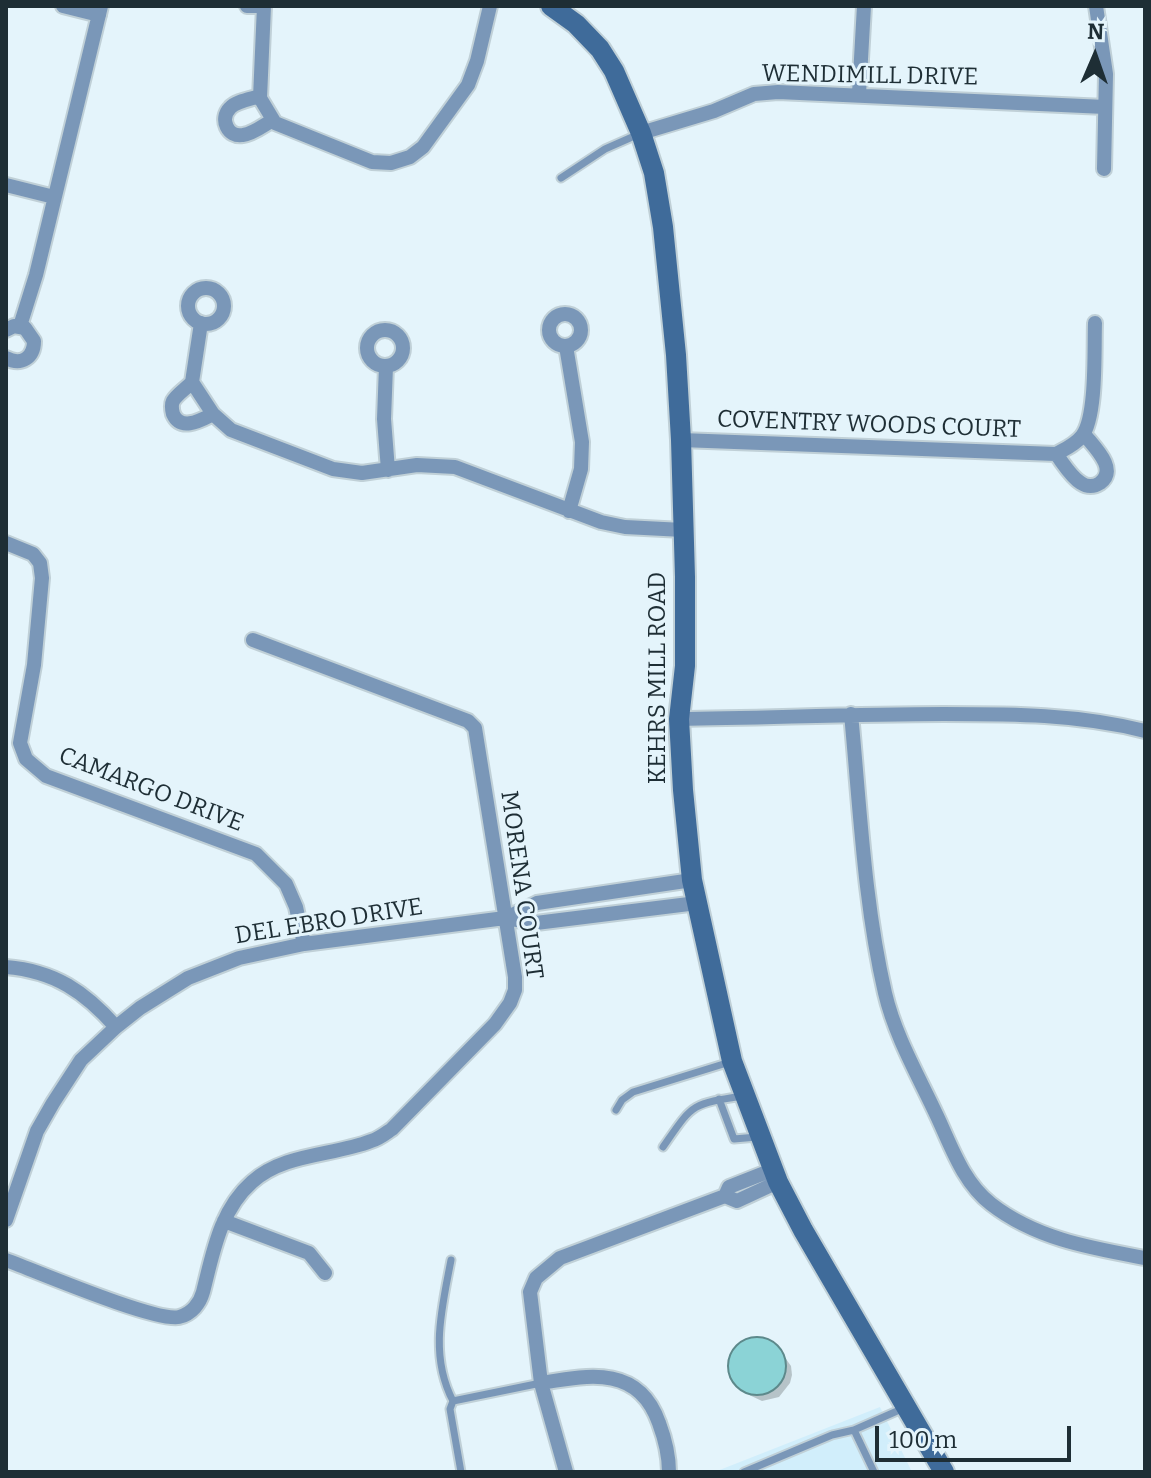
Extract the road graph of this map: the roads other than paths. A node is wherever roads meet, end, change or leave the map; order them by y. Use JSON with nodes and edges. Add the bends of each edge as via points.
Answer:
{"nodes":[{"id":1,"x":63,"y":6,"type":"edge"},
{"id":2,"x":247,"y":6,"type":"edge"},
{"id":3,"x":262,"y":6,"type":"edge"},
{"id":4,"x":490,"y":6,"type":"edge"},
{"id":5,"x":551,"y":6,"type":"edge"},
{"id":6,"x":864,"y":6,"type":"edge"},
{"id":7,"x":1096,"y":6,"type":"edge"},
{"id":8,"x":100,"y":10,"type":"edge"},
{"id":9,"x":859,"y":94,"type":"junction"},
{"id":10,"x":260,"y":96,"type":"junction"},
{"id":11,"x":1105,"y":107,"type":"junction"},
{"id":12,"x":273,"y":120,"type":"junction"},
{"id":13,"x":641,"y":133,"type":"junction"},
{"id":14,"x":1104,"y":169,"type":"dead end"},
{"id":15,"x":561,"y":178,"type":"dead end"},
{"id":16,"x":6,"y":185,"type":"edge"},
{"id":17,"x":54,"y":197,"type":"junction"},
{"id":18,"x":201,"y":323,"type":"dead end"},
{"id":19,"x":1095,"y":323,"type":"dead end"},
{"id":20,"x":13,"y":328,"type":"edge"},
{"id":21,"x":566,"y":346,"type":"dead end"},
{"id":22,"x":6,"y":358,"type":"edge"},
{"id":23,"x":386,"y":366,"type":"dead end"},
{"id":24,"x":192,"y":382,"type":"junction"},
{"id":25,"x":213,"y":414,"type":"junction"},
{"id":26,"x":1084,"y":434,"type":"junction"},
{"id":27,"x":681,"y":440,"type":"junction"},
{"id":28,"x":1056,"y":454,"type":"junction"},
{"id":29,"x":388,"y":470,"type":"junction"},
{"id":30,"x":569,"y":511,"type":"junction"},
{"id":31,"x":683,"y":530,"type":"junction"},
{"id":32,"x":6,"y":543,"type":"edge"},
{"id":33,"x":253,"y":640,"type":"dead end"},
{"id":34,"x":851,"y":714,"type":"junction"},
{"id":35,"x":679,"y":719,"type":"junction"},
{"id":36,"x":1145,"y":731,"type":"edge"},
{"id":37,"x":692,"y":880,"type":"junction"},
{"id":38,"x":697,"y":903,"type":"junction"},
{"id":39,"x":505,"y":918,"type":"junction"},
{"id":40,"x":304,"y":944,"type":"junction"},
{"id":41,"x":6,"y":967,"type":"edge"},
{"id":42,"x":116,"y":1027,"type":"junction"},
{"id":43,"x":732,"y":1061,"type":"junction"},
{"id":44,"x":744,"y":1096,"type":"junction"},
{"id":45,"x":719,"y":1099,"type":"junction"},
{"id":46,"x":616,"y":1110,"type":"dead end"},
{"id":47,"x":759,"y":1137,"type":"junction"},
{"id":48,"x":663,"y":1147,"type":"dead end"},
{"id":49,"x":775,"y":1176,"type":"junction"},
{"id":50,"x":6,"y":1220,"type":"edge"},
{"id":51,"x":224,"y":1221,"type":"junction"},
{"id":52,"x":1145,"y":1258,"type":"edge"},
{"id":53,"x":6,"y":1260,"type":"edge"},
{"id":54,"x":451,"y":1260,"type":"dead end"},
{"id":55,"x":325,"y":1273,"type":"dead end"},
{"id":56,"x":541,"y":1383,"type":"junction"},
{"id":57,"x":453,"y":1401,"type":"junction"},
{"id":58,"x":907,"y":1406,"type":"junction"},
{"id":59,"x":854,"y":1430,"type":"junction"},
{"id":60,"x":461,"y":1472,"type":"edge"},
{"id":61,"x":566,"y":1472,"type":"edge"},
{"id":62,"x":669,"y":1472,"type":"edge"},
{"id":63,"x":744,"y":1472,"type":"edge"},
{"id":64,"x":874,"y":1472,"type":"edge"},
{"id":65,"x":944,"y":1472,"type":"edge"}],
"edges":[{"from":1,"to":8,"type":"street"},
{"from":2,"to":3,"type":"street"},
{"from":3,"to":10,"type":"street"},
{"from":4,"to":12,"type":"street","via":[[468,85],[410,157],[372,162]]},
{"from":5,"to":13,"type":"main road","name":"KEHRS MILL ROAD","via":[[576,24],[608,60]]},
{"from":6,"to":9,"type":"street"},
{"from":7,"to":11,"type":"street"},
{"from":8,"to":17,"type":"street"},
{"from":9,"to":11,"type":"street","name":"WENDIMILL DRIVE"},
{"from":9,"to":13,"type":"street","name":"WENDIMILL DRIVE","via":[[754,94]]},
{"from":10,"to":12,"type":"street"},
{"from":10,"to":12,"type":"street","via":[[230,107],[226,127],[244,135]]},
{"from":11,"to":14,"type":"street"},
{"from":13,"to":15,"type":"lane"},
{"from":13,"to":27,"type":"main road","name":"KEHRS MILL ROAD","via":[[663,227]]},
{"from":16,"to":17,"type":"street"},
{"from":17,"to":20,"type":"street","via":[[36,275]]},
{"from":18,"to":24,"type":"street"},
{"from":19,"to":26,"type":"street","via":[[1091,419]]},
{"from":20,"to":22,"type":"street","via":[[33,336],[33,352],[20,361]]},
{"from":21,"to":30,"type":"street","via":[[582,442],[581,469]]},
{"from":23,"to":29,"type":"street"},
{"from":24,"to":25,"type":"street"},
{"from":24,"to":25,"type":"street","via":[[174,399],[174,416],[190,424]]},
{"from":25,"to":29,"type":"street","via":[[231,430],[333,469]]},
{"from":26,"to":28,"type":"street"},
{"from":26,"to":28,"type":"street","via":[[1105,462],[1100,483],[1082,483]]},
{"from":27,"to":28,"type":"street","name":"COVENTRY WOODS COURT"},
{"from":27,"to":31,"type":"main road","name":"KEHRS MILL ROAD"},
{"from":29,"to":30,"type":"street","via":[[455,467]]},
{"from":30,"to":31,"type":"street","via":[[625,527]]},
{"from":31,"to":35,"type":"main road","name":"KEHRS MILL ROAD","via":[[685,666]]},
{"from":32,"to":40,"type":"street","name":"CAMARGO DRIVE","via":[[33,554],[42,578],[21,734],[26,759],[46,776],[256,854],[286,884]]},
{"from":33,"to":39,"type":"street","name":"MORENA COURT","via":[[475,728]]},
{"from":34,"to":35,"type":"street"},
{"from":34,"to":36,"type":"street","via":[[1050,715]]},
{"from":34,"to":52,"type":"street","via":[[868,896],[885,994],[965,1175],[992,1204],[1035,1230]]},
{"from":35,"to":37,"type":"main road","name":"KEHRS MILL ROAD"},
{"from":37,"to":38,"type":"main road","name":"KEHRS MILL ROAD"},
{"from":37,"to":39,"type":"street","name":"DEL EBRO DRIVE","via":[[537,903]]},
{"from":38,"to":39,"type":"street","name":"DEL EBRO DRIVE","via":[[536,923]]},
{"from":38,"to":43,"type":"main road","name":"KEHRS MILL ROAD"},
{"from":39,"to":40,"type":"street","name":"DEL EBRO DRIVE"},
{"from":39,"to":51,"type":"street","name":"MORENA COURT","via":[[515,990],[495,1024],[392,1129],[372,1141],[312,1154],[265,1172],[239,1195]]},
{"from":40,"to":42,"type":"street","name":"DEL EBRO DRIVE","via":[[213,966],[163,992]]},
{"from":41,"to":42,"type":"street","via":[[38,972],[77,989]]},
{"from":42,"to":50,"type":"street","name":"DEL EBRO DRIVE","via":[[81,1060],[37,1131]]},
{"from":43,"to":44,"type":"main road","name":"KEHRS MILL ROAD"},
{"from":43,"to":46,"type":"lane","via":[[633,1092]]},
{"from":44,"to":45,"type":"lane"},
{"from":44,"to":47,"type":"main road","name":"KEHRS MILL ROAD"},
{"from":45,"to":47,"type":"lane","via":[[734,1139]]},
{"from":45,"to":48,"type":"lane","via":[[690,1110]]},
{"from":47,"to":49,"type":"main road","name":"KEHRS MILL ROAD"},
{"from":49,"to":56,"type":"street","via":[[737,1201],[725,1196],[560,1258],[544,1269],[530,1292]]},
{"from":49,"to":58,"type":"main road","name":"KEHRS MILL ROAD"},
{"from":51,"to":53,"type":"street","name":"MORENA COURT","via":[[198,1303],[180,1317],[151,1313]]},
{"from":51,"to":55,"type":"street","via":[[309,1253]]},
{"from":54,"to":57,"type":"lane","via":[[438,1329],[441,1373]]},
{"from":56,"to":57,"type":"lane"},
{"from":56,"to":61,"type":"street"},
{"from":56,"to":62,"type":"street","via":[[604,1377],[634,1386],[656,1414]]},
{"from":57,"to":60,"type":"lane"},
{"from":58,"to":59,"type":"lane"},
{"from":58,"to":65,"type":"main road","name":"KEHRS MILL ROAD"},
{"from":59,"to":63,"type":"lane"},
{"from":59,"to":64,"type":"lane"}]}
